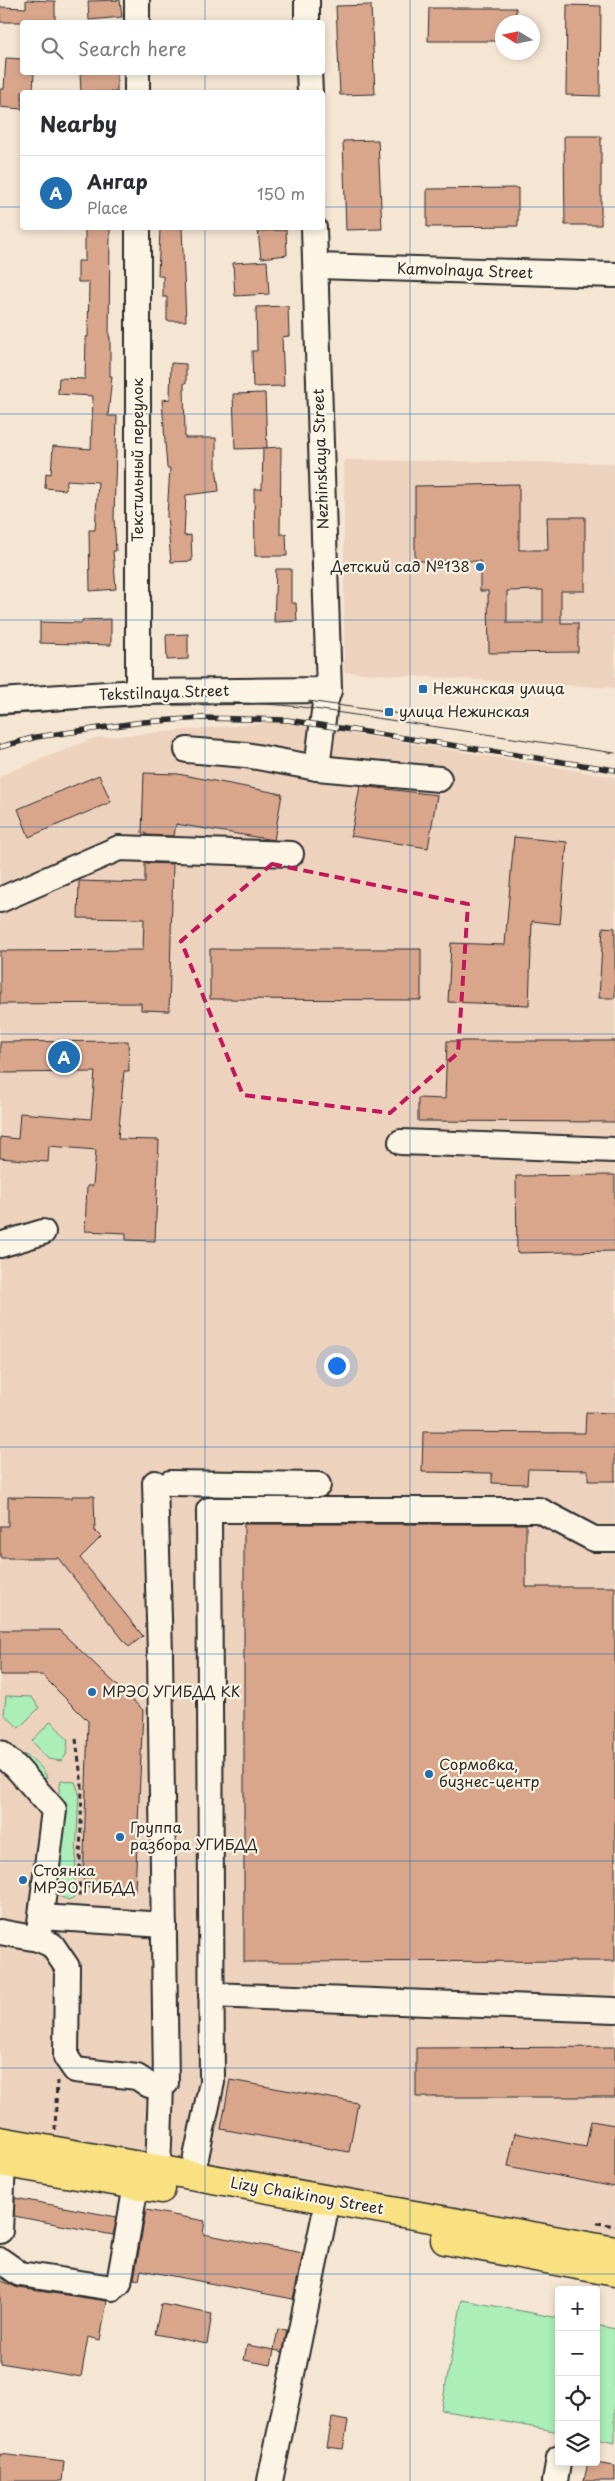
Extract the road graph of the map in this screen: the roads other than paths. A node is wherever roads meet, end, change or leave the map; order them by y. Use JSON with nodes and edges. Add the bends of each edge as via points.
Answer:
{"nodes":[{"id":1,"x":137,"y":0,"type":"edge"},
{"id":2,"x":306,"y":0,"type":"edge"},
{"id":3,"x":137,"y":20,"type":"edge"},
{"id":4,"x":307,"y":20,"type":"edge"},
{"id":5,"x":137,"y":75,"type":"edge"},
{"id":6,"x":309,"y":75,"type":"edge"},
{"id":7,"x":137,"y":90,"type":"edge"},
{"id":8,"x":310,"y":90,"type":"edge"},
{"id":9,"x":138,"y":230,"type":"edge"},
{"id":10,"x":314,"y":230,"type":"edge"},
{"id":11,"x":316,"y":266,"type":"junction"},
{"id":12,"x":615,"y":276,"type":"edge"},
{"id":13,"x":328,"y":690,"type":"junction"},
{"id":14,"x":138,"y":692,"type":"junction"},
{"id":15,"x":0,"y":701,"type":"edge"},
{"id":16,"x":187,"y":750,"type":"dead end"},
{"id":17,"x":317,"y":768,"type":"junction"},
{"id":18,"x":439,"y":779,"type":"dead end"},
{"id":19,"x":291,"y":854,"type":"dead end"},
{"id":20,"x":0,"y":900,"type":"edge"},
{"id":21,"x":401,"y":1142,"type":"dead end"},
{"id":22,"x":615,"y":1150,"type":"edge"},
{"id":23,"x":44,"y":1232,"type":"dead end"},
{"id":24,"x":0,"y":1245,"type":"edge"},
{"id":25,"x":318,"y":1485,"type":"dead end"},
{"id":26,"x":615,"y":1539,"type":"edge"},
{"id":27,"x":0,"y":1754,"type":"edge"},
{"id":28,"x":164,"y":1925,"type":"junction"},
{"id":29,"x":40,"y":1928,"type":"junction"},
{"id":30,"x":0,"y":1932,"type":"edge"},
{"id":31,"x":211,"y":1995,"type":"junction"},
{"id":32,"x":615,"y":2010,"type":"edge"},
{"id":33,"x":161,"y":2086,"type":"junction"},
{"id":34,"x":2,"y":2148,"type":"edge"},
{"id":35,"x":158,"y":2170,"type":"junction"},
{"id":36,"x":192,"y":2176,"type":"junction"},
{"id":37,"x":136,"y":2185,"type":"junction"},
{"id":38,"x":324,"y":2218,"type":"junction"},
{"id":39,"x":0,"y":2231,"type":"edge"},
{"id":40,"x":615,"y":2251,"type":"edge"},
{"id":41,"x":565,"y":2252,"type":"junction"},
{"id":42,"x":0,"y":2260,"type":"edge"},
{"id":43,"x":615,"y":2272,"type":"edge"},
{"id":44,"x":557,"y":2466,"type":"edge"},
{"id":45,"x":270,"y":2481,"type":"edge"},
{"id":46,"x":554,"y":2481,"type":"edge"}],
"edges":[{"from":1,"to":3,"type":"street"},
{"from":2,"to":4,"type":"street"},
{"from":5,"to":7,"type":"street"},
{"from":6,"to":8,"type":"street"},
{"from":9,"to":14,"type":"street","name":"Текстильный переулок"},
{"from":10,"to":11,"type":"street","name":"Nezhinskaya Street"},
{"from":11,"to":12,"type":"street","name":"Kamvolnaya Street"},
{"from":11,"to":13,"type":"street","name":"Nezhinskaya Street"},
{"from":13,"to":14,"type":"street","name":"Tekstilnaya Street"},
{"from":13,"to":17,"type":"street","name":"Nezhinskaya Street"},
{"from":14,"to":15,"type":"street","name":"Tekstilnaya Street"},
{"from":16,"to":17,"type":"street","via":[[246,755]]},
{"from":17,"to":18,"type":"street"},
{"from":19,"to":20,"type":"street","via":[[119,848]]},
{"from":21,"to":22,"type":"street"},
{"from":23,"to":24,"type":"street"},
{"from":25,"to":28,"type":"street","via":[[162,1483]]},
{"from":26,"to":31,"type":"street","via":[[594,1539],[539,1510],[209,1510]]},
{"from":27,"to":29,"type":"street","via":[[54,1810]]},
{"from":28,"to":29,"type":"street","via":[[78,1919]]},
{"from":28,"to":33,"type":"street","via":[[166,2083]]},
{"from":29,"to":30,"type":"street"},
{"from":29,"to":33,"type":"street","via":[[67,1967],[66,2057],[75,2070],[137,2077],[149,2085]]},
{"from":31,"to":32,"type":"street"},
{"from":31,"to":36,"type":"street","via":[[212,2082]]},
{"from":33,"to":35,"type":"street"},
{"from":34,"to":35,"type":"main road","name":"Lizy Chaikinoy Street"},
{"from":34,"to":37,"type":"main road","name":"Lizy Chaikinoy Street"},
{"from":34,"to":39,"type":"street"},
{"from":35,"to":36,"type":"main road","name":"Lizy Chaikinoy Street"},
{"from":36,"to":41,"type":"main road","name":"Lizy Chaikinoy Street"},
{"from":37,"to":38,"type":"main road","name":"Lizy Chaikinoy Street"},
{"from":37,"to":42,"type":"street","via":[[119,2283],[113,2288],[20,2274]]},
{"from":38,"to":41,"type":"main road","name":"Lizy Chaikinoy Street"},
{"from":38,"to":45,"type":"street"},
{"from":40,"to":41,"type":"main road","name":"Lizy Chaikinoy Street"},
{"from":41,"to":43,"type":"main road","name":"Lizy Chaikinoy Street"},
{"from":44,"to":46,"type":"street"}]}
